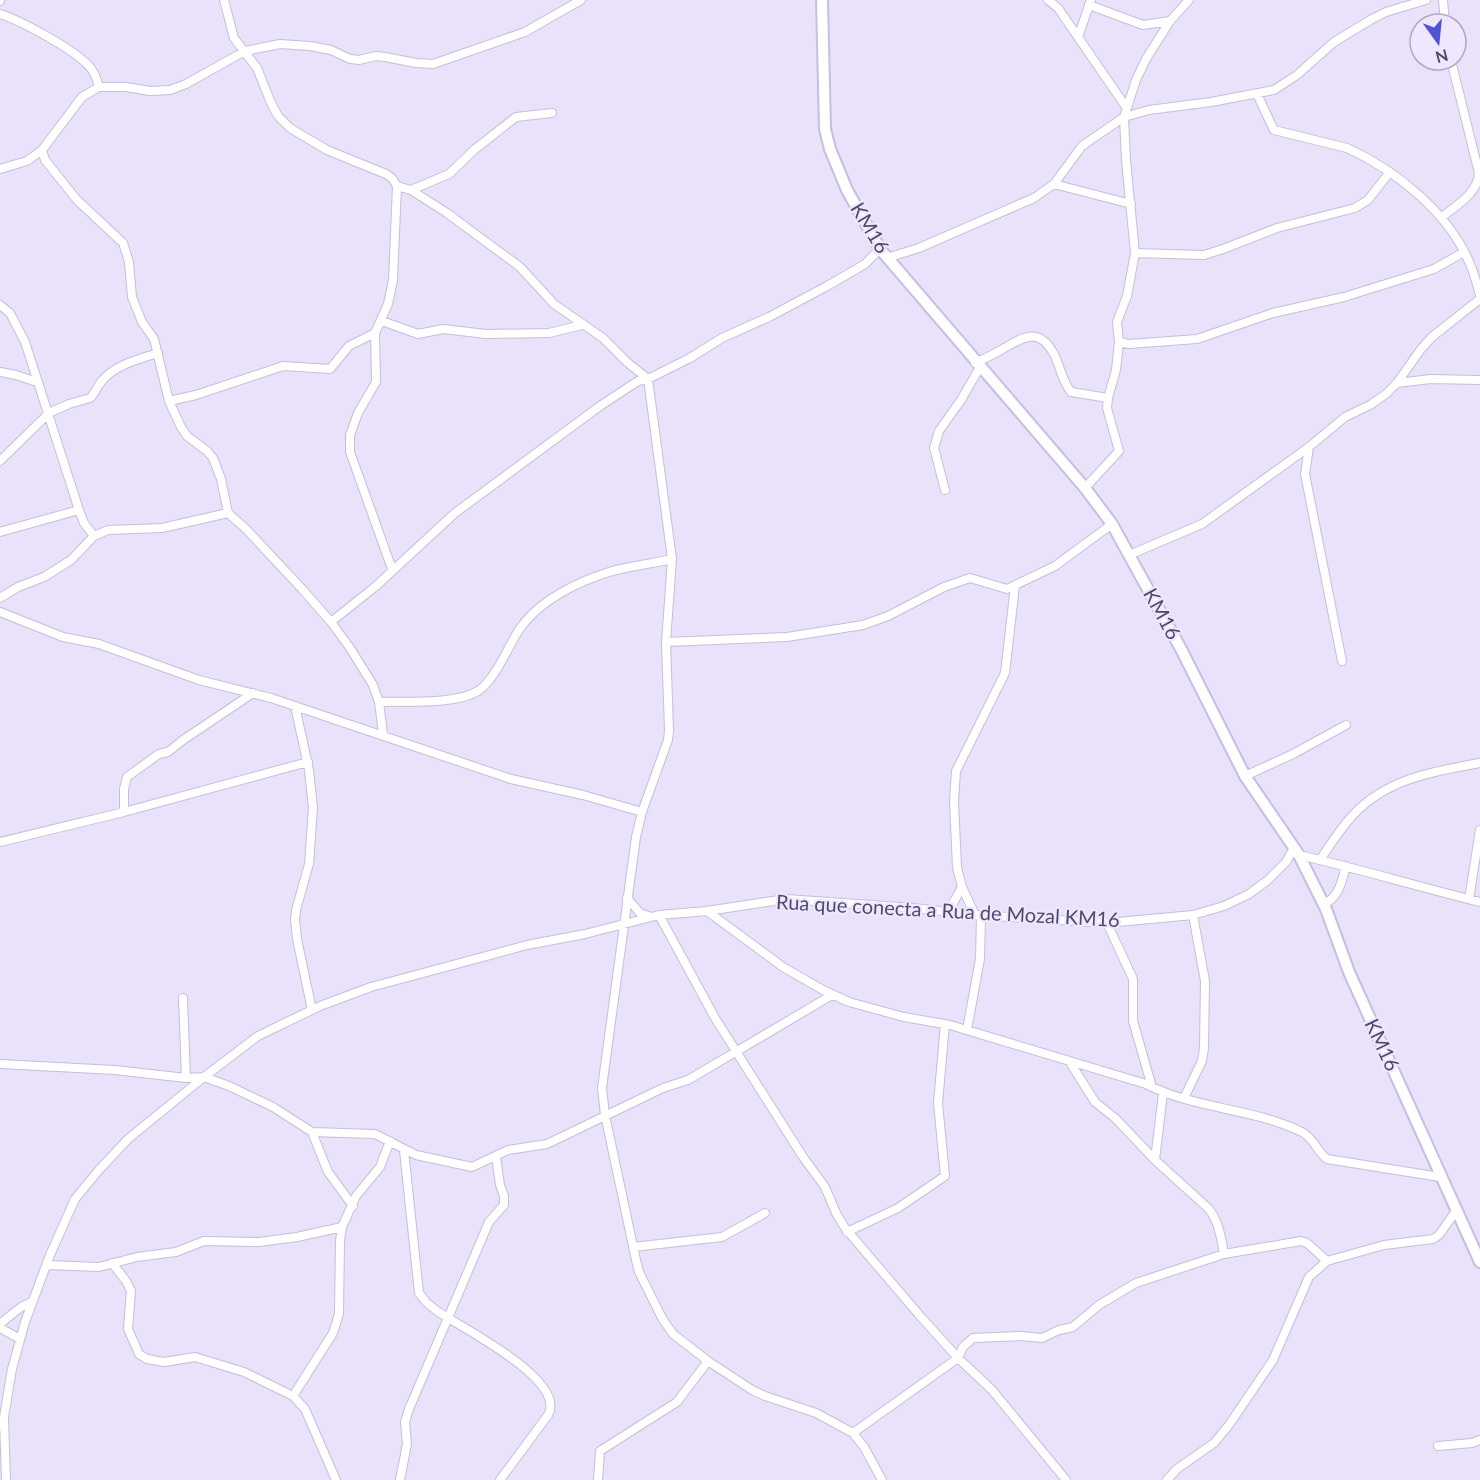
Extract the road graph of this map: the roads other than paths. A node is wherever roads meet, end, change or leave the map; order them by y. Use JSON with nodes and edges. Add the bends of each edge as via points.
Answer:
{"nodes":[{"id":1,"x":224,"y":0,"type":"edge"},
{"id":2,"x":581,"y":0,"type":"edge"},
{"id":3,"x":822,"y":0,"type":"edge"},
{"id":4,"x":1048,"y":0,"type":"edge"},
{"id":5,"x":1189,"y":0,"type":"edge"},
{"id":6,"x":1426,"y":0,"type":"edge"},
{"id":7,"x":1090,"y":3,"type":"edge"},
{"id":8,"x":0,"y":14,"type":"edge"},
{"id":9,"x":1170,"y":21,"type":"junction"},
{"id":10,"x":1078,"y":37,"type":"junction"},
{"id":11,"x":245,"y":51,"type":"junction"},
{"id":12,"x":1454,"y":72,"type":"edge"},
{"id":13,"x":99,"y":87,"type":"junction"},
{"id":14,"x":1257,"y":94,"type":"junction"},
{"id":15,"x":1126,"y":107,"type":"junction"},
{"id":16,"x":552,"y":113,"type":"dead end"},
{"id":17,"x":1124,"y":117,"type":"junction"},
{"id":18,"x":42,"y":150,"type":"junction"},
{"id":19,"x":33,"y":157,"type":"junction"},
{"id":20,"x":45,"y":160,"type":"junction"},
{"id":21,"x":0,"y":169,"type":"edge"},
{"id":22,"x":1389,"y":173,"type":"junction"},
{"id":23,"x":1479,"y":182,"type":"edge"},
{"id":24,"x":1054,"y":184,"type":"junction"},
{"id":25,"x":398,"y":186,"type":"junction"},
{"id":26,"x":411,"y":190,"type":"junction"},
{"id":27,"x":1131,"y":204,"type":"junction"},
{"id":28,"x":1442,"y":217,"type":"junction"},
{"id":29,"x":1464,"y":252,"type":"junction"},
{"id":30,"x":1135,"y":253,"type":"junction"},
{"id":31,"x":884,"y":254,"type":"junction"},
{"id":32,"x":1480,"y":297,"type":"edge"},
{"id":33,"x":0,"y":305,"type":"edge"},
{"id":34,"x":381,"y":321,"type":"junction"},
{"id":35,"x":582,"y":325,"type":"junction"},
{"id":36,"x":375,"y":333,"type":"junction"},
{"id":37,"x":1119,"y":342,"type":"junction"},
{"id":38,"x":158,"y":353,"type":"junction"},
{"id":39,"x":978,"y":365,"type":"junction"},
{"id":40,"x":0,"y":372,"type":"edge"},
{"id":41,"x":648,"y":379,"type":"junction"},
{"id":42,"x":1480,"y":380,"type":"edge"},
{"id":43,"x":37,"y":382,"type":"junction"},
{"id":44,"x":1397,"y":384,"type":"junction"},
{"id":45,"x":1107,"y":398,"type":"junction"},
{"id":46,"x":169,"y":401,"type":"junction"},
{"id":47,"x":49,"y":413,"type":"junction"},
{"id":48,"x":1309,"y":447,"type":"junction"},
{"id":49,"x":0,"y":461,"type":"edge"},
{"id":50,"x":1085,"y":488,"type":"junction"},
{"id":51,"x":945,"y":490,"type":"dead end"},
{"id":52,"x":79,"y":510,"type":"junction"},
{"id":53,"x":228,"y":513,"type":"junction"},
{"id":54,"x":1112,"y":524,"type":"junction"},
{"id":55,"x":0,"y":532,"type":"edge"},
{"id":56,"x":94,"y":536,"type":"junction"},
{"id":57,"x":1129,"y":555,"type":"junction"},
{"id":58,"x":672,"y":559,"type":"junction"},
{"id":59,"x":392,"y":569,"type":"junction"},
{"id":60,"x":1015,"y":586,"type":"junction"},
{"id":61,"x":0,"y":598,"type":"edge"},
{"id":62,"x":0,"y":612,"type":"edge"},
{"id":63,"x":331,"y":622,"type":"junction"},
{"id":64,"x":666,"y":642,"type":"junction"},
{"id":65,"x":1342,"y":661,"type":"dead end"},
{"id":66,"x":253,"y":693,"type":"junction"},
{"id":67,"x":379,"y":702,"type":"junction"},
{"id":68,"x":296,"y":706,"type":"junction"},
{"id":69,"x":1346,"y":725,"type":"dead end"},
{"id":70,"x":383,"y":734,"type":"junction"},
{"id":71,"x":308,"y":762,"type":"junction"},
{"id":72,"x":1480,"y":763,"type":"edge"},
{"id":73,"x":1245,"y":776,"type":"junction"},
{"id":74,"x":124,"y":812,"type":"junction"},
{"id":75,"x":642,"y":812,"type":"junction"},
{"id":76,"x":1480,"y":830,"type":"edge"},
{"id":77,"x":0,"y":842,"type":"edge"},
{"id":78,"x":1297,"y":852,"type":"junction"},
{"id":79,"x":1320,"y":860,"type":"junction"},
{"id":80,"x":1346,"y":866,"type":"junction"},
{"id":81,"x":962,"y":887,"type":"junction"},
{"id":82,"x":627,"y":898,"type":"junction"},
{"id":83,"x":1469,"y":899,"type":"junction"},
{"id":84,"x":1480,"y":902,"type":"edge"},
{"id":85,"x":1323,"y":905,"type":"junction"},
{"id":86,"x":707,"y":911,"type":"junction"},
{"id":87,"x":948,"y":912,"type":"junction"},
{"id":88,"x":978,"y":915,"type":"junction"},
{"id":89,"x":1193,"y":915,"type":"junction"},
{"id":90,"x":655,"y":916,"type":"junction"},
{"id":91,"x":625,"y":923,"type":"junction"},
{"id":92,"x":1107,"y":923,"type":"junction"},
{"id":93,"x":832,"y":995,"type":"junction"},
{"id":94,"x":183,"y":998,"type":"dead end"},
{"id":95,"x":312,"y":1010,"type":"junction"},
{"id":96,"x":945,"y":1024,"type":"junction"},
{"id":97,"x":967,"y":1030,"type":"junction"},
{"id":98,"x":736,"y":1051,"type":"junction"},
{"id":99,"x":1069,"y":1061,"type":"junction"},
{"id":100,"x":0,"y":1065,"type":"edge"},
{"id":101,"x":204,"y":1077,"type":"junction"},
{"id":102,"x":186,"y":1078,"type":"junction"},
{"id":103,"x":1152,"y":1087,"type":"junction"},
{"id":104,"x":1163,"y":1093,"type":"junction"},
{"id":105,"x":1184,"y":1098,"type":"junction"},
{"id":106,"x":605,"y":1115,"type":"junction"},
{"id":107,"x":312,"y":1131,"type":"junction"},
{"id":108,"x":390,"y":1141,"type":"junction"},
{"id":109,"x":404,"y":1150,"type":"junction"},
{"id":110,"x":496,"y":1157,"type":"junction"},
{"id":111,"x":1155,"y":1160,"type":"junction"},
{"id":112,"x":1440,"y":1177,"type":"junction"},
{"id":113,"x":353,"y":1206,"type":"junction"},
{"id":114,"x":1456,"y":1211,"type":"junction"},
{"id":115,"x":765,"y":1213,"type":"dead end"},
{"id":116,"x":342,"y":1227,"type":"junction"},
{"id":117,"x":847,"y":1232,"type":"junction"},
{"id":118,"x":633,"y":1247,"type":"junction"},
{"id":119,"x":1224,"y":1254,"type":"junction"},
{"id":120,"x":1327,"y":1261,"type":"junction"},
{"id":121,"x":1480,"y":1262,"type":"edge"},
{"id":122,"x":112,"y":1263,"type":"junction"},
{"id":123,"x":47,"y":1264,"type":"junction"},
{"id":124,"x":32,"y":1302,"type":"junction"},
{"id":125,"x":447,"y":1319,"type":"junction"},
{"id":126,"x":0,"y":1326,"type":"edge"},
{"id":127,"x":20,"y":1339,"type":"junction"},
{"id":128,"x":958,"y":1358,"type":"junction"},
{"id":129,"x":708,"y":1361,"type":"junction"},
{"id":130,"x":293,"y":1396,"type":"junction"},
{"id":131,"x":2,"y":1421,"type":"edge"},
{"id":132,"x":854,"y":1433,"type":"junction"},
{"id":133,"x":1480,"y":1440,"type":"edge"},
{"id":134,"x":1438,"y":1446,"type":"dead end"},
{"id":135,"x":6,"y":1480,"type":"edge"},
{"id":136,"x":336,"y":1480,"type":"edge"},
{"id":137,"x":400,"y":1480,"type":"edge"},
{"id":138,"x":500,"y":1480,"type":"edge"},
{"id":139,"x":598,"y":1480,"type":"edge"},
{"id":140,"x":882,"y":1480,"type":"edge"},
{"id":141,"x":1066,"y":1480,"type":"edge"},
{"id":142,"x":1167,"y":1480,"type":"edge"}],
"edges":[{"from":1,"to":11,"type":"street","via":[[234,38]]},
{"from":2,"to":11,"type":"street","via":[[525,32],[433,64],[385,57],[350,59],[331,50],[295,44]]},
{"from":3,"to":31,"type":"street","name":"KM16","via":[[825,129],[847,190]]},
{"from":4,"to":10,"type":"street"},
{"from":5,"to":9,"type":"street"},
{"from":6,"to":14,"type":"street","via":[[1372,19],[1334,42],[1281,86]]},
{"from":7,"to":9,"type":"street","via":[[1143,25]]},
{"from":7,"to":10,"type":"street"},
{"from":8,"to":13,"type":"street","via":[[75,55],[90,67]]},
{"from":9,"to":15,"type":"street","via":[[1146,59]]},
{"from":10,"to":15,"type":"street"},
{"from":11,"to":13,"type":"street","via":[[178,88],[150,91]]},
{"from":11,"to":25,"type":"street","via":[[257,68],[278,116],[290,128],[327,150],[386,174]]},
{"from":12,"to":23,"type":"street"},
{"from":13,"to":18,"type":"street","via":[[82,97]]},
{"from":14,"to":17,"type":"street"},
{"from":14,"to":22,"type":"street","via":[[1274,130],[1347,148]]},
{"from":15,"to":17,"type":"street"},
{"from":16,"to":26,"type":"street","via":[[516,117],[448,174]]},
{"from":17,"to":24,"type":"street","via":[[1082,146]]},
{"from":17,"to":27,"type":"street"},
{"from":18,"to":19,"type":"street"},
{"from":18,"to":20,"type":"street"},
{"from":19,"to":20,"type":"street"},
{"from":19,"to":21,"type":"street"},
{"from":20,"to":38,"type":"street","via":[[86,209],[123,243],[132,297]]},
{"from":22,"to":28,"type":"street"},
{"from":22,"to":30,"type":"street","via":[[1368,200],[1355,208],[1277,228],[1204,255]]},
{"from":23,"to":28,"type":"street"},
{"from":24,"to":27,"type":"street"},
{"from":24,"to":31,"type":"street","via":[[1034,198],[919,248]]},
{"from":25,"to":26,"type":"street"},
{"from":25,"to":34,"type":"street","via":[[393,280]]},
{"from":26,"to":35,"type":"street","via":[[520,267],[554,303]]},
{"from":27,"to":30,"type":"street"},
{"from":28,"to":29,"type":"street"},
{"from":29,"to":32,"type":"street"},
{"from":29,"to":37,"type":"street","via":[[1434,270],[1273,313],[1197,339]]},
{"from":30,"to":37,"type":"street","via":[[1127,296],[1117,322]]},
{"from":31,"to":39,"type":"street","name":"KM16"},
{"from":31,"to":41,"type":"street"},
{"from":32,"to":44,"type":"street","via":[[1432,337]]},
{"from":33,"to":43,"type":"street","via":[[19,328]]},
{"from":34,"to":35,"type":"street","via":[[418,334],[443,328],[486,334],[549,333]]},
{"from":34,"to":36,"type":"street"},
{"from":35,"to":41,"type":"street","via":[[603,338]]},
{"from":36,"to":46,"type":"street","via":[[349,346],[330,369],[284,366]]},
{"from":36,"to":59,"type":"street","via":[[376,382],[358,413],[350,435],[350,452]]},
{"from":37,"to":45,"type":"street"},
{"from":38,"to":46,"type":"street"},
{"from":38,"to":47,"type":"street","via":[[110,374],[90,398]]},
{"from":39,"to":45,"type":"street","via":[[1016,340],[1035,336],[1053,353],[1071,392]]},
{"from":39,"to":50,"type":"street","name":"KM16"},
{"from":39,"to":51,"type":"street","via":[[961,400],[939,431],[934,447]]},
{"from":40,"to":43,"type":"street"},
{"from":41,"to":58,"type":"street"},
{"from":41,"to":59,"type":"street","via":[[638,381],[600,406],[482,491]]},
{"from":42,"to":44,"type":"street","via":[[1431,379]]},
{"from":43,"to":47,"type":"street"},
{"from":44,"to":48,"type":"street","via":[[1370,405],[1345,417]]},
{"from":45,"to":50,"type":"street","via":[[1108,419],[1119,451]]},
{"from":46,"to":53,"type":"street","via":[[187,436],[213,458]]},
{"from":47,"to":49,"type":"street"},
{"from":47,"to":52,"type":"street"},
{"from":48,"to":57,"type":"street","via":[[1202,524]]},
{"from":48,"to":65,"type":"street","via":[[1305,474]]},
{"from":50,"to":54,"type":"street","name":"KM16"},
{"from":52,"to":55,"type":"street"},
{"from":52,"to":56,"type":"street"},
{"from":53,"to":56,"type":"street","via":[[162,528],[108,530]]},
{"from":53,"to":63,"type":"street"},
{"from":54,"to":57,"type":"street","name":"KM16"},
{"from":54,"to":60,"type":"street","via":[[1055,566]]},
{"from":56,"to":61,"type":"street","via":[[72,560]]},
{"from":57,"to":73,"type":"street","name":"KM16"},
{"from":58,"to":64,"type":"street"},
{"from":58,"to":67,"type":"street","via":[[612,571],[565,591],[538,609],[520,628],[492,676],[477,692],[459,698]]},
{"from":59,"to":63,"type":"street"},
{"from":60,"to":64,"type":"street","via":[[1000,588],[970,578],[888,616],[831,631],[787,637]]},
{"from":60,"to":81,"type":"street","via":[[1005,674],[956,771],[954,816]]},
{"from":62,"to":66,"type":"street","via":[[63,637],[99,644],[200,680]]},
{"from":63,"to":67,"type":"street","via":[[373,685]]},
{"from":64,"to":75,"type":"street","via":[[668,740]]},
{"from":66,"to":68,"type":"street"},
{"from":66,"to":74,"type":"street","via":[[127,777]]},
{"from":67,"to":70,"type":"street"},
{"from":68,"to":70,"type":"street"},
{"from":68,"to":71,"type":"street"},
{"from":69,"to":73,"type":"street"},
{"from":70,"to":75,"type":"street","via":[[511,779]]},
{"from":71,"to":74,"type":"street"},
{"from":71,"to":95,"type":"street","via":[[313,808],[309,864],[295,919]]},
{"from":72,"to":79,"type":"street","via":[[1424,774],[1378,795],[1353,815]]},
{"from":73,"to":78,"type":"street","name":"KM16"},
{"from":74,"to":77,"type":"street"},
{"from":75,"to":82,"type":"street"},
{"from":76,"to":83,"type":"street"},
{"from":78,"to":79,"type":"street"},
{"from":78,"to":85,"type":"street","name":"KM16"},
{"from":78,"to":89,"type":"street","name":"Rua que conecta a Rua de Mozal KM16","via":[[1249,894]]},
{"from":79,"to":80,"type":"street"},
{"from":80,"to":83,"type":"street"},
{"from":80,"to":85,"type":"street","via":[[1334,900]]},
{"from":81,"to":87,"type":"street"},
{"from":81,"to":88,"type":"street"},
{"from":82,"to":90,"type":"street","via":[[640,913]]},
{"from":82,"to":91,"type":"street"},
{"from":83,"to":84,"type":"street"},
{"from":85,"to":112,"type":"street","name":"KM16"},
{"from":86,"to":87,"type":"street","name":"Rua que conecta a Rua de Mozal KM16","via":[[786,899]]},
{"from":86,"to":90,"type":"street","name":"Rua que conecta a Rua de Mozal KM16"},
{"from":86,"to":93,"type":"street","via":[[783,968]]},
{"from":87,"to":88,"type":"street","name":"Rua que conecta a Rua de Mozal KM16"},
{"from":88,"to":92,"type":"street","name":"Rua que conecta a Rua de Mozal KM16"},
{"from":88,"to":97,"type":"street","via":[[980,959]]},
{"from":89,"to":92,"type":"street","name":"Rua que conecta a Rua de Mozal KM16"},
{"from":89,"to":105,"type":"street","via":[[1205,981],[1203,1061]]},
{"from":90,"to":91,"type":"street","name":"Rua que conecta a Rua de Mozal KM16"},
{"from":90,"to":98,"type":"street"},
{"from":91,"to":95,"type":"street","via":[[371,987]]},
{"from":91,"to":106,"type":"street","via":[[602,1088]]},
{"from":92,"to":103,"type":"street","via":[[1133,979],[1133,1021]]},
{"from":93,"to":96,"type":"street","via":[[904,1017]]},
{"from":93,"to":98,"type":"street"},
{"from":94,"to":102,"type":"street"},
{"from":95,"to":101,"type":"street","via":[[258,1036]]},
{"from":96,"to":97,"type":"street"},
{"from":96,"to":117,"type":"street","via":[[938,1103],[945,1176],[898,1208]]},
{"from":97,"to":99,"type":"street"},
{"from":98,"to":106,"type":"street","via":[[699,1075]]},
{"from":98,"to":117,"type":"street","via":[[825,1187]]},
{"from":99,"to":103,"type":"street"},
{"from":99,"to":111,"type":"street","via":[[1095,1102]]},
{"from":100,"to":102,"type":"street","via":[[115,1070]]},
{"from":101,"to":102,"type":"street"},
{"from":101,"to":107,"type":"street","via":[[273,1107]]},
{"from":101,"to":123,"type":"street","via":[[128,1139],[82,1189],[66,1216]]},
{"from":103,"to":104,"type":"street"},
{"from":104,"to":105,"type":"street"},
{"from":104,"to":111,"type":"street"},
{"from":105,"to":112,"type":"street","via":[[1299,1131],[1327,1159]]},
{"from":106,"to":110,"type":"street","via":[[547,1143],[508,1150]]},
{"from":106,"to":118,"type":"street"},
{"from":107,"to":108,"type":"street","via":[[375,1134]]},
{"from":107,"to":113,"type":"street","via":[[328,1172]]},
{"from":108,"to":109,"type":"street"},
{"from":108,"to":113,"type":"street","via":[[380,1167],[362,1186]]},
{"from":109,"to":110,"type":"street","via":[[472,1167]]},
{"from":109,"to":125,"type":"street","via":[[419,1293]]},
{"from":110,"to":125,"type":"street","via":[[504,1205],[489,1222]]},
{"from":111,"to":119,"type":"street","via":[[1215,1217]]},
{"from":112,"to":114,"type":"street","name":"KM16"},
{"from":113,"to":116,"type":"street"},
{"from":114,"to":120,"type":"street","via":[[1433,1239],[1384,1245]]},
{"from":114,"to":121,"type":"street","name":"KM16"},
{"from":115,"to":118,"type":"street","via":[[722,1237]]},
{"from":116,"to":122,"type":"street","via":[[259,1242],[204,1241],[176,1252]]},
{"from":116,"to":130,"type":"street","via":[[339,1314],[333,1333]]},
{"from":117,"to":128,"type":"street"},
{"from":118,"to":129,"type":"street","via":[[639,1272],[667,1326]]},
{"from":119,"to":120,"type":"street","via":[[1301,1241]]},
{"from":119,"to":128,"type":"street","via":[[1136,1283],[1099,1305],[1078,1325],[1049,1336],[972,1338]]},
{"from":120,"to":142,"type":"street","via":[[1309,1277],[1273,1360],[1229,1425],[1214,1443]]},
{"from":122,"to":123,"type":"street","via":[[99,1267]]},
{"from":122,"to":130,"type":"street","via":[[131,1291],[128,1329],[139,1354],[164,1362],[195,1357],[244,1372]]},
{"from":123,"to":124,"type":"street"},
{"from":124,"to":126,"type":"street"},
{"from":124,"to":127,"type":"street"},
{"from":125,"to":137,"type":"street","via":[[405,1422],[407,1444]]},
{"from":125,"to":138,"type":"street","via":[[512,1356],[552,1401],[548,1415]]},
{"from":126,"to":127,"type":"street"},
{"from":127,"to":131,"type":"street"},
{"from":128,"to":132,"type":"street"},
{"from":128,"to":141,"type":"street","via":[[992,1390]]},
{"from":129,"to":132,"type":"street","via":[[765,1396],[816,1413]]},
{"from":129,"to":139,"type":"street","via":[[677,1402],[600,1450]]},
{"from":130,"to":136,"type":"street","via":[[305,1409]]},
{"from":131,"to":135,"type":"street"},
{"from":132,"to":140,"type":"street"},
{"from":133,"to":134,"type":"street"}]}
